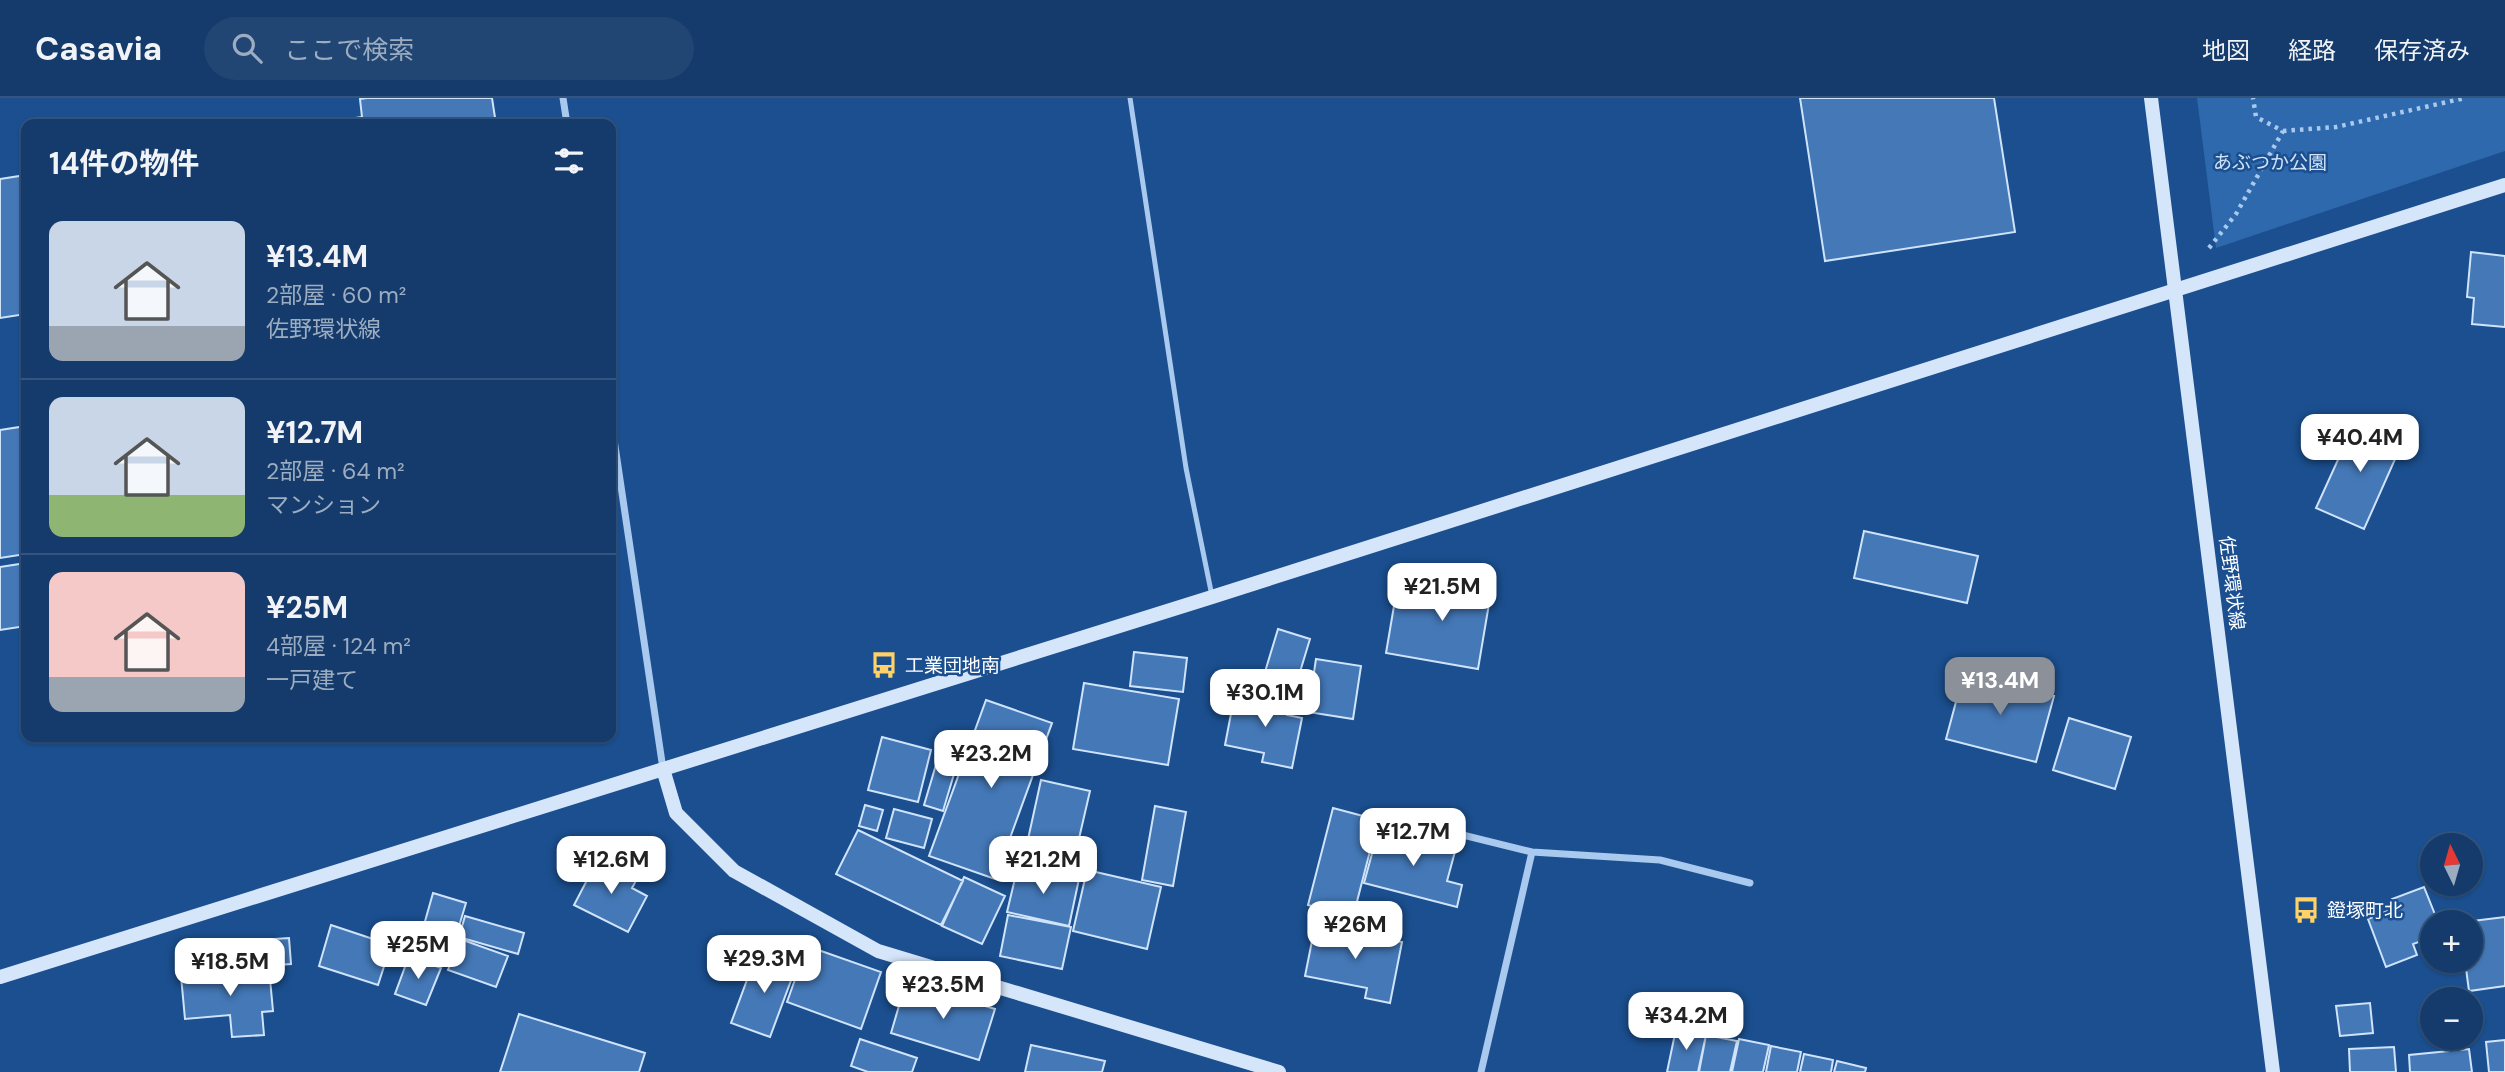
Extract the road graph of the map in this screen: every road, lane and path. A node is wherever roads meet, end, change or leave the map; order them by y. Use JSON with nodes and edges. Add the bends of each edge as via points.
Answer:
{"nodes":[{"id":1,"x":563,"y":98,"type":"edge"},
{"id":2,"x":1130,"y":98,"type":"edge"},
{"id":3,"x":2151,"y":98,"type":"edge"},
{"id":4,"x":2253,"y":98,"type":"edge"},
{"id":5,"x":2465,"y":98,"type":"edge"},
{"id":6,"x":566,"y":119,"type":"edge"},
{"id":7,"x":2283,"y":131,"type":"junction"},
{"id":8,"x":2505,"y":185,"type":"edge"},
{"id":9,"x":2176,"y":290,"type":"junction"},
{"id":10,"x":616,"y":453,"type":"edge"},
{"id":11,"x":1212,"y":597,"type":"junction"},
{"id":12,"x":663,"y":769,"type":"junction"},
{"id":13,"x":1394,"y":818,"type":"dead end"},
{"id":14,"x":1532,"y":852,"type":"junction"},
{"id":15,"x":1750,"y":883,"type":"dead end"},
{"id":16,"x":0,"y":977,"type":"edge"},
{"id":17,"x":1279,"y":1072,"type":"edge"},
{"id":18,"x":1481,"y":1072,"type":"edge"},
{"id":19,"x":2273,"y":1072,"type":"edge"}],
"edges":[{"from":1,"to":6,"type":"street"},
{"from":2,"to":11,"type":"lane","via":[[1186,468]]},
{"from":3,"to":9,"type":"street","name":"佐野環状線"},
{"from":4,"to":7,"type":"path","via":[[2256,117]]},
{"from":5,"to":7,"type":"path","via":[[2336,127]]},
{"from":7,"to":9,"type":"path","via":[[2236,214]]},
{"from":8,"to":9,"type":"street"},
{"from":9,"to":11,"type":"street"},
{"from":9,"to":19,"type":"street","name":"佐野環状線"},
{"from":10,"to":12,"type":"street"},
{"from":11,"to":12,"type":"street"},
{"from":12,"to":16,"type":"street"},
{"from":12,"to":17,"type":"street","via":[[676,813],[734,871],[877,951]]},
{"from":13,"to":14,"type":"street"},
{"from":14,"to":15,"type":"street","via":[[1660,860]]},
{"from":14,"to":18,"type":"street"}]}
